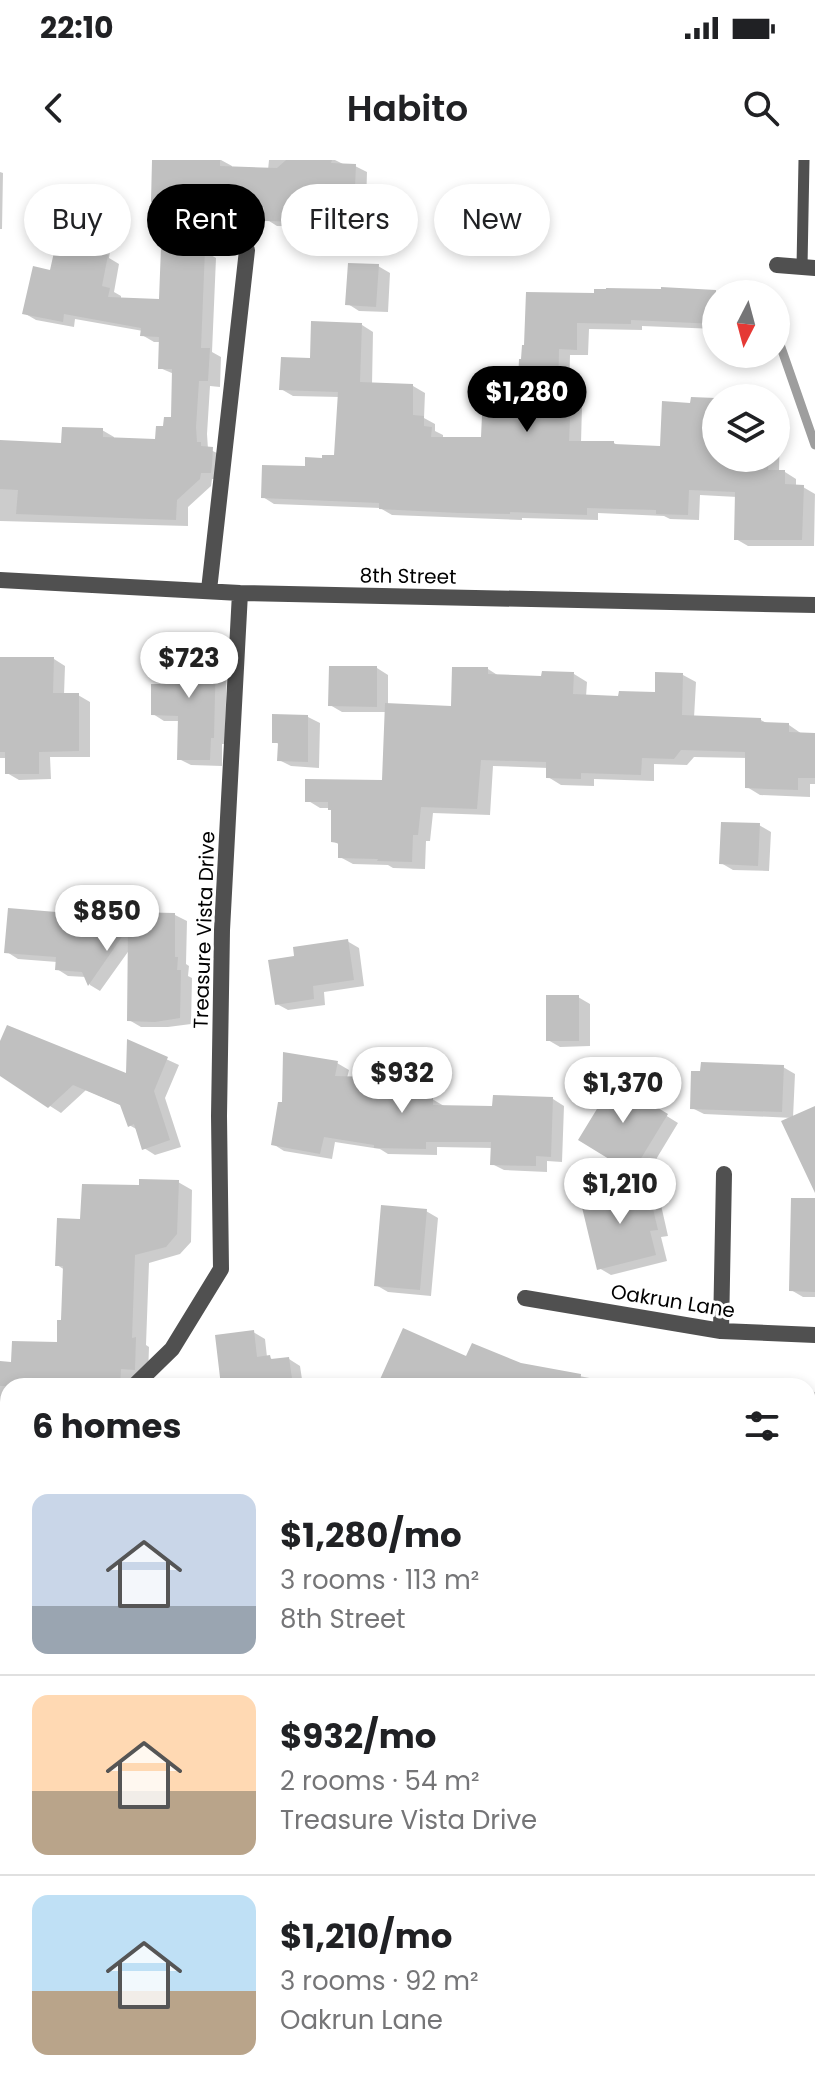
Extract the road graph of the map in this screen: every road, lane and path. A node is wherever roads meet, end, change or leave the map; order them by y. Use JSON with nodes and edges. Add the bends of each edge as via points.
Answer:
{"nodes":[{"id":1,"x":804,"y":160,"type":"edge"},
{"id":2,"x":246,"y":256,"type":"edge"},
{"id":3,"x":777,"y":265,"type":"dead end"},
{"id":4,"x":809,"y":268,"type":"edge"},
{"id":5,"x":0,"y":580,"type":"edge"},
{"id":6,"x":209,"y":590,"type":"junction"},
{"id":7,"x":240,"y":593,"type":"junction"},
{"id":8,"x":815,"y":605,"type":"edge"},
{"id":9,"x":724,"y":1174,"type":"dead end"},
{"id":10,"x":525,"y":1298,"type":"dead end"},
{"id":11,"x":721,"y":1331,"type":"junction"},
{"id":12,"x":815,"y":1335,"type":"edge"},
{"id":13,"x":142,"y":1378,"type":"edge"}],
"edges":[{"from":1,"to":4,"type":"lane"},
{"from":2,"to":6,"type":"street"},
{"from":3,"to":4,"type":"street"},
{"from":5,"to":6,"type":"street","name":"8th Street"},
{"from":6,"to":7,"type":"street","name":"8th Street"},
{"from":7,"to":8,"type":"street","name":"8th Street"},
{"from":7,"to":13,"type":"street","name":"Treasure Vista Drive","via":[[222,930],[221,1269],[172,1349]]},
{"from":9,"to":11,"type":"street"},
{"from":10,"to":11,"type":"street","name":"Oakrun Lane"},
{"from":11,"to":12,"type":"street","name":"Oakrun Lane"}]}
